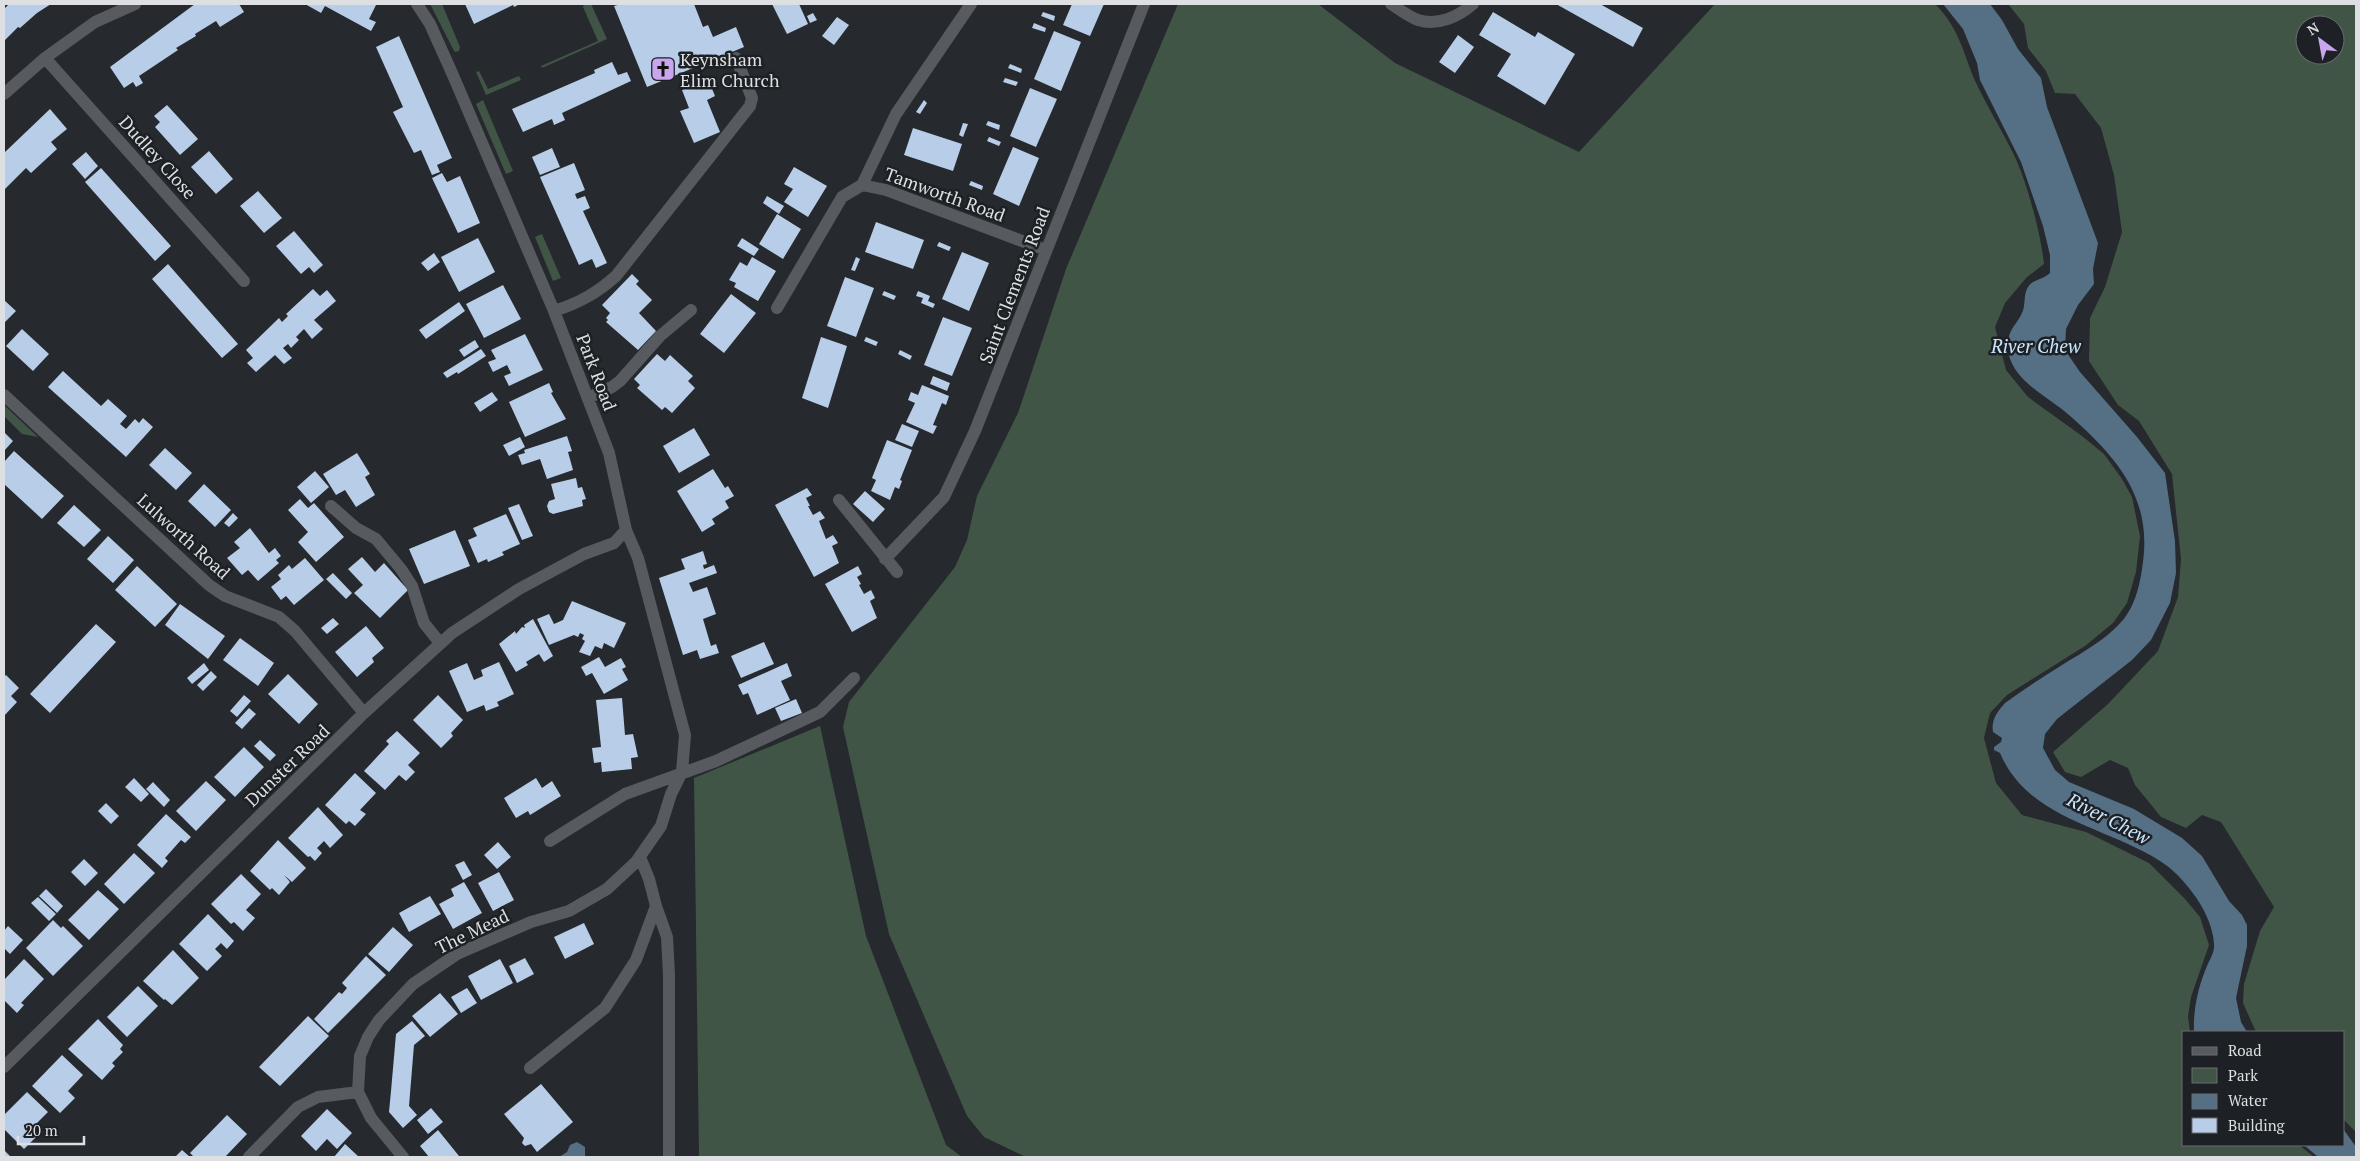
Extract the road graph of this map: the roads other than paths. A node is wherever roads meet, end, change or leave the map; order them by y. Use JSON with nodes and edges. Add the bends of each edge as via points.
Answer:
{"nodes":[{"id":1,"x":135,"y":4,"type":"edge"},
{"id":2,"x":417,"y":4,"type":"edge"},
{"id":3,"x":971,"y":4,"type":"edge"},
{"id":4,"x":1144,"y":4,"type":"edge"},
{"id":5,"x":1391,"y":4,"type":"edge"},
{"id":6,"x":1473,"y":4,"type":"edge"},
{"id":7,"x":45,"y":58,"type":"junction"},
{"id":8,"x":736,"y":58,"type":"dead end"},
{"id":9,"x":4,"y":94,"type":"edge"},
{"id":10,"x":862,"y":185,"type":"junction"},
{"id":11,"x":1046,"y":250,"type":"junction"},
{"id":12,"x":244,"y":280,"type":"dead end"},
{"id":13,"x":778,"y":308,"type":"dead end"},
{"id":14,"x":691,"y":310,"type":"dead end"},
{"id":15,"x":554,"y":311,"type":"junction"},
{"id":16,"x":4,"y":396,"type":"edge"},
{"id":17,"x":588,"y":398,"type":"junction"},
{"id":18,"x":839,"y":500,"type":"dead end"},
{"id":19,"x":331,"y":506,"type":"dead end"},
{"id":20,"x":626,"y":530,"type":"junction"},
{"id":21,"x":885,"y":559,"type":"junction"},
{"id":22,"x":897,"y":572,"type":"dead end"},
{"id":23,"x":440,"y":643,"type":"junction"},
{"id":24,"x":854,"y":678,"type":"dead end"},
{"id":25,"x":364,"y":713,"type":"junction"},
{"id":26,"x":682,"y":772,"type":"junction"},
{"id":27,"x":550,"y":842,"type":"dead end"},
{"id":28,"x":640,"y":857,"type":"junction"},
{"id":29,"x":656,"y":906,"type":"junction"},
{"id":30,"x":4,"y":1067,"type":"edge"},
{"id":31,"x":530,"y":1068,"type":"dead end"},
{"id":32,"x":358,"y":1092,"type":"junction"},
{"id":33,"x":249,"y":1157,"type":"edge"},
{"id":34,"x":403,"y":1157,"type":"edge"},
{"id":35,"x":669,"y":1157,"type":"edge"}],
"edges":[{"from":1,"to":7,"type":"street","via":[[95,22]]},
{"from":2,"to":15,"type":"street","name":"Park Road","via":[[430,24],[452,73]]},
{"from":3,"to":10,"type":"street","via":[[896,114]]},
{"from":4,"to":11,"type":"street","name":"Saint Clements Road"},
{"from":5,"to":6,"type":"street","via":[[1418,20],[1438,22],[1454,18]]},
{"from":7,"to":9,"type":"street"},
{"from":7,"to":12,"type":"street","name":"Dudley Close"},
{"from":8,"to":15,"type":"street","via":[[752,98],[750,106],[616,276],[597,293]]},
{"from":10,"to":11,"type":"street","name":"Tamworth Road","via":[[886,190]]},
{"from":10,"to":13,"type":"street","name":"Tamworth Road","via":[[842,197]]},
{"from":11,"to":21,"type":"street","name":"Saint Clements Road","via":[[975,431],[944,496]]},
{"from":14,"to":17,"type":"street","via":[[660,336],[620,381]]},
{"from":15,"to":17,"type":"street","name":"Park Road"},
{"from":16,"to":25,"type":"street","name":"Lulworth Road","via":[[210,585],[225,596],[279,617],[295,631]]},
{"from":17,"to":20,"type":"street","name":"Park Road","via":[[609,453]]},
{"from":18,"to":21,"type":"street"},
{"from":19,"to":23,"type":"street","via":[[356,528],[376,539],[402,569],[412,586],[424,623]]},
{"from":20,"to":23,"type":"street","name":"Dunster Road","via":[[614,543],[584,554],[520,589]]},
{"from":20,"to":26,"type":"street","name":"Park Road","via":[[638,558],[685,735]]},
{"from":21,"to":22,"type":"street"},
{"from":23,"to":25,"type":"street","name":"Dunster Road"},
{"from":24,"to":26,"type":"street","via":[[820,712],[716,761]]},
{"from":25,"to":30,"type":"street","name":"Dunster Road"},
{"from":26,"to":27,"type":"street","via":[[625,794]]},
{"from":26,"to":28,"type":"street","name":"The Mead","via":[[661,826]]},
{"from":28,"to":29,"type":"street"},
{"from":28,"to":32,"type":"street","name":"The Mead","via":[[608,890],[569,911],[531,922],[457,954],[414,984],[379,1020],[368,1037],[360,1056]]},
{"from":29,"to":31,"type":"street","via":[[636,960],[606,1008]]},
{"from":29,"to":35,"type":"street","via":[[667,937],[669,975]]},
{"from":32,"to":33,"type":"street","via":[[318,1097],[298,1107]]},
{"from":32,"to":34,"type":"street","name":"The Mead","via":[[371,1118]]}]}
